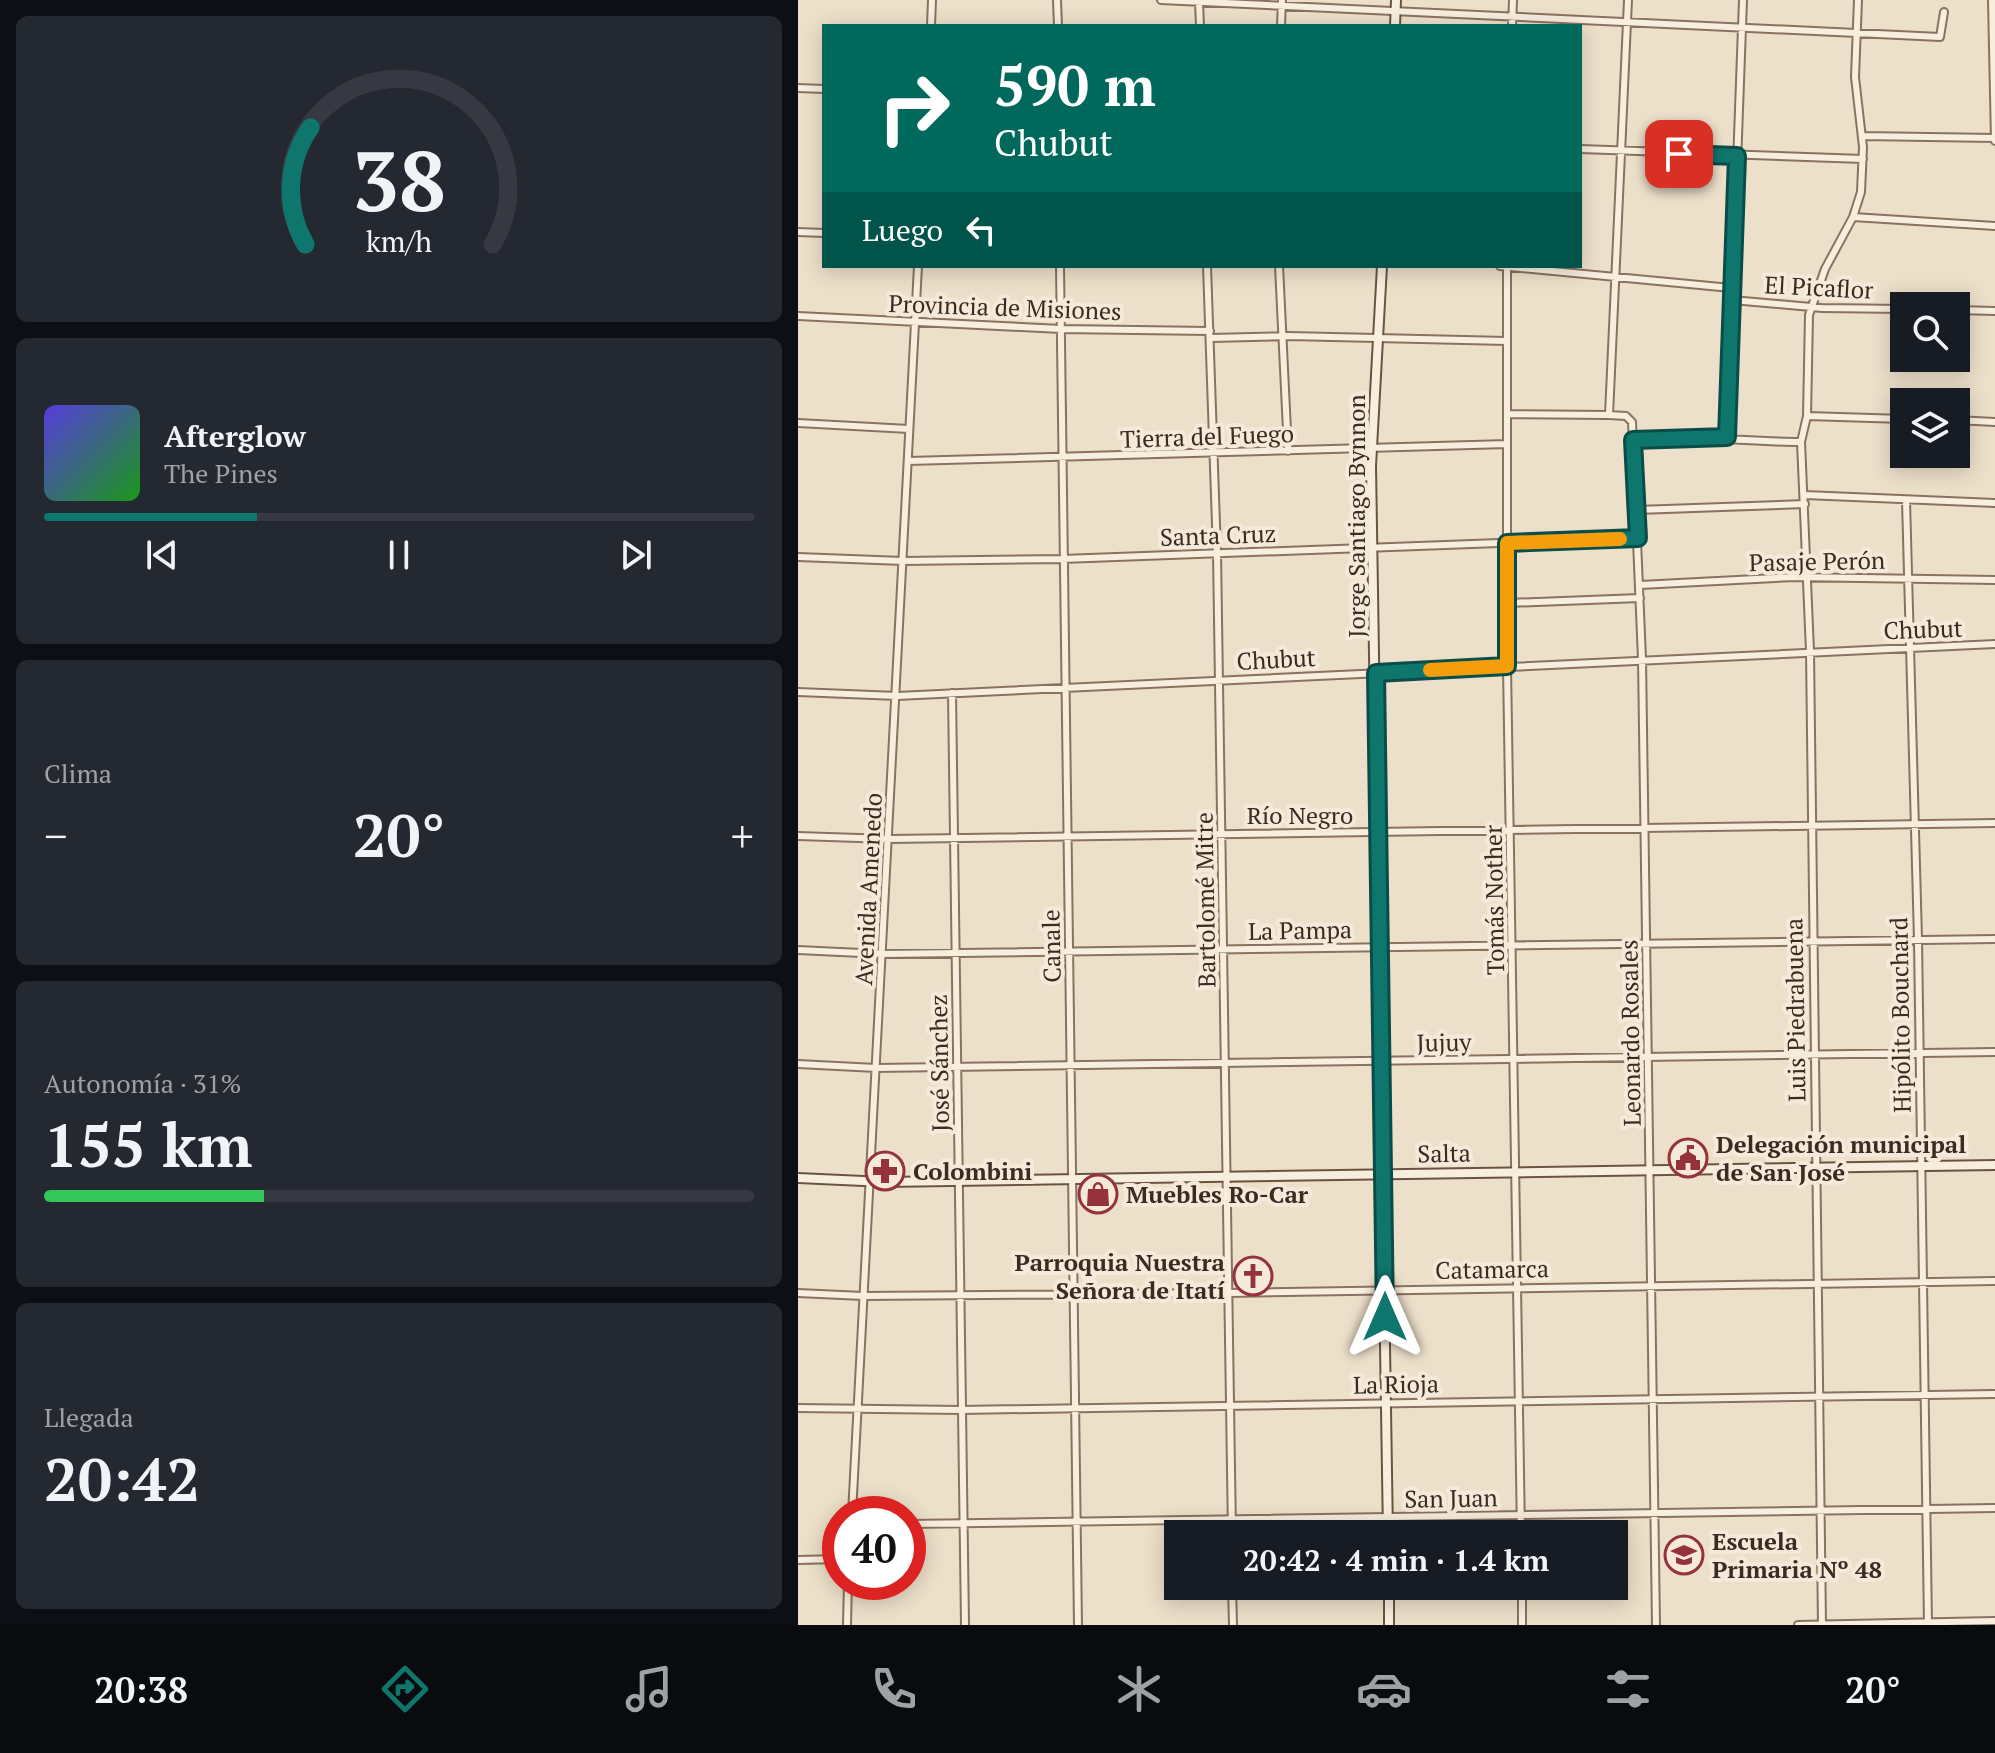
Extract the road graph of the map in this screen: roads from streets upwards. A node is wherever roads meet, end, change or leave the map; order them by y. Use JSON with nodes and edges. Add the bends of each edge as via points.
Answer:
{"nodes":[{"id":1,"x":932,"y":0,"type":"edge"},
{"id":2,"x":1057,"y":0,"type":"edge"},
{"id":3,"x":1161,"y":0,"type":"edge"},
{"id":4,"x":1396,"y":0,"type":"edge"},
{"id":5,"x":1513,"y":0,"type":"edge"},
{"id":6,"x":1628,"y":0,"type":"edge"},
{"id":7,"x":1743,"y":0,"type":"edge"},
{"id":8,"x":1858,"y":0,"type":"edge"},
{"id":9,"x":1992,"y":0,"type":"edge"},
{"id":10,"x":1199,"y":2,"type":"junction"},
{"id":11,"x":1282,"y":2,"type":"edge"},
{"id":12,"x":1395,"y":11,"type":"junction"},
{"id":13,"x":1944,"y":12,"type":"dead end"},
{"id":14,"x":1512,"y":16,"type":"junction"},
{"id":15,"x":1627,"y":22,"type":"junction"},
{"id":16,"x":931,"y":24,"type":"edge"},
{"id":17,"x":1058,"y":24,"type":"edge"},
{"id":18,"x":1200,"y":24,"type":"edge"},
{"id":19,"x":1281,"y":24,"type":"edge"},
{"id":20,"x":1395,"y":24,"type":"edge"},
{"id":21,"x":1512,"y":24,"type":"edge"},
{"id":22,"x":1742,"y":28,"type":"junction"},
{"id":23,"x":1855,"y":31,"type":"junction"},
{"id":24,"x":1994,"y":49,"type":"edge"},
{"id":25,"x":1995,"y":84,"type":"edge"},
{"id":26,"x":798,"y":88,"type":"edge"},
{"id":27,"x":822,"y":89,"type":"edge"},
{"id":28,"x":1862,"y":136,"type":"junction"},
{"id":29,"x":1995,"y":139,"type":"edge"},
{"id":30,"x":1582,"y":149,"type":"edge"},
{"id":31,"x":1621,"y":151,"type":"junction"},
{"id":32,"x":1737,"y":156,"type":"junction"},
{"id":33,"x":1863,"y":159,"type":"junction"},
{"id":34,"x":1853,"y":217,"type":"junction"},
{"id":35,"x":1995,"y":226,"type":"edge"},
{"id":36,"x":798,"y":232,"type":"edge"},
{"id":37,"x":822,"y":233,"type":"edge"},
{"id":38,"x":918,"y":268,"type":"edge"},
{"id":39,"x":1060,"y":268,"type":"edge"},
{"id":40,"x":1207,"y":268,"type":"edge"},
{"id":41,"x":1279,"y":268,"type":"edge"},
{"id":42,"x":1382,"y":268,"type":"edge"},
{"id":43,"x":1505,"y":268,"type":"edge"},
{"id":44,"x":1516,"y":268,"type":"edge"},
{"id":45,"x":1615,"y":277,"type":"junction"},
{"id":46,"x":1731,"y":288,"type":"junction"},
{"id":47,"x":1732,"y":300,"type":"junction"},
{"id":48,"x":1812,"y":305,"type":"junction"},
{"id":49,"x":1890,"y":308,"type":"edge"},
{"id":50,"x":1970,"y":310,"type":"edge"},
{"id":51,"x":1995,"y":311,"type":"edge"},
{"id":52,"x":798,"y":316,"type":"edge"},
{"id":53,"x":914,"y":321,"type":"junction"},
{"id":54,"x":1061,"y":329,"type":"junction"},
{"id":55,"x":1211,"y":335,"type":"junction"},
{"id":56,"x":1284,"y":337,"type":"junction"},
{"id":57,"x":1379,"y":338,"type":"junction"},
{"id":58,"x":1507,"y":341,"type":"junction"},
{"id":59,"x":1508,"y":414,"type":"junction"},
{"id":60,"x":1609,"y":415,"type":"junction"},
{"id":61,"x":1807,"y":416,"type":"junction"},
{"id":62,"x":1890,"y":419,"type":"edge"},
{"id":63,"x":1970,"y":421,"type":"edge"},
{"id":64,"x":1995,"y":422,"type":"edge"},
{"id":65,"x":798,"y":423,"type":"edge"},
{"id":66,"x":909,"y":429,"type":"junction"},
{"id":67,"x":1727,"y":437,"type":"junction"},
{"id":68,"x":1633,"y":440,"type":"junction"},
{"id":69,"x":1801,"y":442,"type":"junction"},
{"id":70,"x":1507,"y":444,"type":"junction"},
{"id":71,"x":1372,"y":448,"type":"junction"},
{"id":72,"x":1288,"y":451,"type":"junction"},
{"id":73,"x":1215,"y":454,"type":"junction"},
{"id":74,"x":1063,"y":459,"type":"junction"},
{"id":75,"x":908,"y":461,"type":"junction"},
{"id":76,"x":1805,"y":495,"type":"junction"},
{"id":77,"x":1906,"y":500,"type":"junction"},
{"id":78,"x":1995,"y":503,"type":"edge"},
{"id":79,"x":1805,"y":504,"type":"junction"},
{"id":80,"x":1637,"y":510,"type":"junction"},
{"id":81,"x":1638,"y":538,"type":"junction"},
{"id":82,"x":1507,"y":543,"type":"junction"},
{"id":83,"x":1373,"y":549,"type":"junction"},
{"id":84,"x":1217,"y":553,"type":"junction"},
{"id":85,"x":798,"y":557,"type":"edge"},
{"id":86,"x":1062,"y":559,"type":"junction"},
{"id":87,"x":903,"y":561,"type":"junction"},
{"id":88,"x":1807,"y":577,"type":"junction"},
{"id":89,"x":1908,"y":577,"type":"junction"},
{"id":90,"x":1995,"y":580,"type":"edge"},
{"id":91,"x":1640,"y":585,"type":"junction"},
{"id":92,"x":1640,"y":598,"type":"junction"},
{"id":93,"x":1508,"y":603,"type":"junction"},
{"id":94,"x":1995,"y":644,"type":"edge"},
{"id":95,"x":1911,"y":647,"type":"junction"},
{"id":96,"x":1810,"y":651,"type":"junction"},
{"id":97,"x":1642,"y":659,"type":"junction"},
{"id":98,"x":1507,"y":666,"type":"junction"},
{"id":99,"x":1376,"y":673,"type":"junction"},
{"id":100,"x":1219,"y":680,"type":"junction"},
{"id":101,"x":1066,"y":688,"type":"junction"},
{"id":102,"x":798,"y":692,"type":"edge"},
{"id":103,"x":952,"y":693,"type":"junction"},
{"id":104,"x":897,"y":696,"type":"junction"},
{"id":105,"x":1995,"y":823,"type":"edge"},
{"id":106,"x":1915,"y":824,"type":"junction"},
{"id":107,"x":1811,"y":826,"type":"junction"},
{"id":108,"x":1645,"y":829,"type":"junction"},
{"id":109,"x":1511,"y":831,"type":"junction"},
{"id":110,"x":1379,"y":833,"type":"junction"},
{"id":111,"x":1222,"y":834,"type":"junction"},
{"id":112,"x":798,"y":836,"type":"edge"},
{"id":113,"x":1068,"y":837,"type":"junction"},
{"id":114,"x":953,"y":838,"type":"junction"},
{"id":115,"x":889,"y":839,"type":"junction"},
{"id":116,"x":1918,"y":939,"type":"junction"},
{"id":117,"x":1995,"y":939,"type":"edge"},
{"id":118,"x":1812,"y":941,"type":"junction"},
{"id":119,"x":1646,"y":942,"type":"junction"},
{"id":120,"x":1512,"y":945,"type":"junction"},
{"id":121,"x":1380,"y":947,"type":"junction"},
{"id":122,"x":1224,"y":949,"type":"junction"},
{"id":123,"x":798,"y":950,"type":"edge"},
{"id":124,"x":1069,"y":950,"type":"junction"},
{"id":125,"x":956,"y":952,"type":"junction"},
{"id":126,"x":882,"y":954,"type":"junction"},
{"id":127,"x":1919,"y":1052,"type":"junction"},
{"id":128,"x":1995,"y":1052,"type":"edge"},
{"id":129,"x":1814,"y":1054,"type":"junction"},
{"id":130,"x":1648,"y":1057,"type":"junction"},
{"id":131,"x":1515,"y":1058,"type":"junction"},
{"id":132,"x":1381,"y":1061,"type":"junction"},
{"id":133,"x":1225,"y":1062,"type":"junction"},
{"id":134,"x":798,"y":1064,"type":"edge"},
{"id":135,"x":1071,"y":1064,"type":"junction"},
{"id":136,"x":957,"y":1066,"type":"junction"},
{"id":137,"x":876,"y":1068,"type":"junction"},
{"id":138,"x":1995,"y":1165,"type":"edge"},
{"id":139,"x":1920,"y":1166,"type":"junction"},
{"id":140,"x":1815,"y":1168,"type":"junction"},
{"id":141,"x":1651,"y":1171,"type":"junction"},
{"id":142,"x":1517,"y":1172,"type":"junction"},
{"id":143,"x":1384,"y":1174,"type":"junction"},
{"id":144,"x":1226,"y":1177,"type":"junction"},
{"id":145,"x":798,"y":1178,"type":"edge"},
{"id":146,"x":1072,"y":1179,"type":"junction"},
{"id":147,"x":958,"y":1181,"type":"junction"},
{"id":148,"x":869,"y":1182,"type":"junction"},
{"id":149,"x":1923,"y":1281,"type":"junction"},
{"id":150,"x":1995,"y":1281,"type":"edge"},
{"id":151,"x":1819,"y":1282,"type":"junction"},
{"id":152,"x":1651,"y":1285,"type":"junction"},
{"id":153,"x":1517,"y":1287,"type":"junction"},
{"id":154,"x":1385,"y":1288,"type":"junction"},
{"id":155,"x":798,"y":1293,"type":"edge"},
{"id":156,"x":1074,"y":1293,"type":"junction"},
{"id":157,"x":1228,"y":1293,"type":"junction"},
{"id":158,"x":960,"y":1295,"type":"junction"},
{"id":159,"x":863,"y":1296,"type":"junction"},
{"id":160,"x":1995,"y":1394,"type":"edge"},
{"id":161,"x":1923,"y":1396,"type":"junction"},
{"id":162,"x":1818,"y":1397,"type":"junction"},
{"id":163,"x":1654,"y":1399,"type":"junction"},
{"id":164,"x":1520,"y":1400,"type":"junction"},
{"id":165,"x":1386,"y":1402,"type":"junction"},
{"id":166,"x":1231,"y":1405,"type":"junction"},
{"id":167,"x":798,"y":1408,"type":"edge"},
{"id":168,"x":1075,"y":1408,"type":"junction"},
{"id":169,"x":961,"y":1410,"type":"junction"},
{"id":170,"x":858,"y":1411,"type":"junction"},
{"id":171,"x":853,"y":1496,"type":"edge"},
{"id":172,"x":1995,"y":1508,"type":"edge"},
{"id":173,"x":1926,"y":1509,"type":"junction"},
{"id":174,"x":1820,"y":1511,"type":"junction"},
{"id":175,"x":1655,"y":1513,"type":"junction"},
{"id":176,"x":1520,"y":1514,"type":"junction"},
{"id":177,"x":1387,"y":1517,"type":"junction"},
{"id":178,"x":1232,"y":1518,"type":"junction"},
{"id":179,"x":1387,"y":1520,"type":"edge"},
{"id":180,"x":1520,"y":1520,"type":"edge"},
{"id":181,"x":964,"y":1523,"type":"junction"},
{"id":182,"x":1077,"y":1523,"type":"junction"},
{"id":183,"x":926,"y":1524,"type":"edge"},
{"id":184,"x":822,"y":1559,"type":"edge"},
{"id":185,"x":798,"y":1560,"type":"edge"},
{"id":186,"x":848,"y":1600,"type":"edge"},
{"id":187,"x":1232,"y":1600,"type":"edge"},
{"id":188,"x":1389,"y":1600,"type":"edge"},
{"id":189,"x":1522,"y":1600,"type":"edge"},
{"id":190,"x":1995,"y":1621,"type":"edge"},
{"id":191,"x":1928,"y":1624,"type":"edge"},
{"id":192,"x":847,"y":1625,"type":"edge"},
{"id":193,"x":965,"y":1625,"type":"edge"},
{"id":194,"x":1078,"y":1625,"type":"edge"},
{"id":195,"x":1233,"y":1625,"type":"edge"},
{"id":196,"x":1389,"y":1625,"type":"edge"},
{"id":197,"x":1522,"y":1625,"type":"edge"},
{"id":198,"x":1656,"y":1625,"type":"edge"},
{"id":199,"x":1798,"y":1625,"type":"edge"},
{"id":200,"x":1822,"y":1625,"type":"edge"}],
"edges":[{"from":1,"to":16,"type":"street"},
{"from":2,"to":17,"type":"street"},
{"from":3,"to":10,"type":"street"},
{"from":4,"to":12,"type":"street"},
{"from":5,"to":14,"type":"street"},
{"from":6,"to":15,"type":"street"},
{"from":7,"to":22,"type":"street"},
{"from":8,"to":23,"type":"street"},
{"from":9,"to":24,"type":"street"},
{"from":10,"to":11,"type":"street"},
{"from":10,"to":18,"type":"street"},
{"from":11,"to":12,"type":"street"},
{"from":11,"to":19,"type":"street"},
{"from":12,"to":14,"type":"street"},
{"from":12,"to":20,"type":"street"},
{"from":13,"to":23,"type":"street","via":[[1940,37]]},
{"from":14,"to":15,"type":"street"},
{"from":14,"to":21,"type":"street"},
{"from":15,"to":22,"type":"street"},
{"from":15,"to":31,"type":"street"},
{"from":22,"to":23,"type":"street"},
{"from":22,"to":32,"type":"street"},
{"from":23,"to":28,"type":"street"},
{"from":24,"to":25,"type":"street"},
{"from":25,"to":29,"type":"street"},
{"from":26,"to":27,"type":"street"},
{"from":28,"to":29,"type":"street"},
{"from":28,"to":33,"type":"street"},
{"from":30,"to":31,"type":"street"},
{"from":31,"to":32,"type":"street"},
{"from":31,"to":45,"type":"street"},
{"from":32,"to":33,"type":"street"},
{"from":32,"to":46,"type":"street"},
{"from":33,"to":34,"type":"street"},
{"from":34,"to":35,"type":"street"},
{"from":34,"to":48,"type":"street"},
{"from":36,"to":37,"type":"street"},
{"from":38,"to":53,"type":"street","name":"Avenida Amenedo"},
{"from":39,"to":54,"type":"street","name":"Canale"},
{"from":40,"to":55,"type":"street","name":"Bartolomé Mitre"},
{"from":41,"to":56,"type":"street"},
{"from":42,"to":57,"type":"street","name":"Jorge Santiago Bynnon"},
{"from":43,"to":58,"type":"street","name":"Tomás Nother"},
{"from":44,"to":45,"type":"street","name":"El Picaflor"},
{"from":45,"to":46,"type":"street","name":"El Picaflor"},
{"from":45,"to":60,"type":"street"},
{"from":46,"to":47,"type":"street"},
{"from":47,"to":48,"type":"street","name":"El Picaflor"},
{"from":47,"to":67,"type":"street"},
{"from":48,"to":49,"type":"street","name":"El Picaflor"},
{"from":48,"to":61,"type":"street"},
{"from":50,"to":51,"type":"street"},
{"from":52,"to":53,"type":"street","name":"Provincia de Misiones"},
{"from":53,"to":54,"type":"street","name":"Provincia de Misiones"},
{"from":53,"to":66,"type":"street","name":"Avenida Amenedo"},
{"from":54,"to":55,"type":"street","name":"Provincia de Misiones"},
{"from":54,"to":74,"type":"street","name":"Canale"},
{"from":55,"to":56,"type":"street","name":"Provincia de Misiones"},
{"from":55,"to":73,"type":"street","name":"Bartolomé Mitre"},
{"from":56,"to":57,"type":"street","name":"Provincia de Misiones"},
{"from":56,"to":72,"type":"street"},
{"from":57,"to":58,"type":"street","name":"Provincia de Misiones"},
{"from":57,"to":71,"type":"street","name":"Jorge Santiago Bynnon"},
{"from":58,"to":59,"type":"street","name":"Tomás Nother"},
{"from":59,"to":60,"type":"street"},
{"from":59,"to":70,"type":"street","name":"Tomás Nother"},
{"from":60,"to":68,"type":"street","via":[[1629,418]]},
{"from":61,"to":62,"type":"street"},
{"from":61,"to":69,"type":"street"},
{"from":63,"to":64,"type":"street"},
{"from":65,"to":66,"type":"street"},
{"from":66,"to":75,"type":"street","name":"Avenida Amenedo"},
{"from":67,"to":68,"type":"street"},
{"from":67,"to":69,"type":"street"},
{"from":68,"to":80,"type":"street","name":"Leonardo Rosales"},
{"from":69,"to":76,"type":"street","name":"Luis Piedrabuena"},
{"from":70,"to":71,"type":"street","name":"Tierra del Fuego"},
{"from":70,"to":82,"type":"street","name":"Tomás Nother"},
{"from":71,"to":72,"type":"street","name":"Tierra del Fuego"},
{"from":71,"to":83,"type":"street","name":"Jorge Santiago Bynnon"},
{"from":72,"to":73,"type":"street","name":"Tierra del Fuego"},
{"from":73,"to":74,"type":"street","name":"Tierra del Fuego"},
{"from":73,"to":84,"type":"street","name":"Bartolomé Mitre"},
{"from":74,"to":75,"type":"street","name":"Tierra del Fuego"},
{"from":74,"to":86,"type":"street","name":"Canale"},
{"from":75,"to":87,"type":"street","name":"Avenida Amenedo"},
{"from":76,"to":77,"type":"street"},
{"from":76,"to":79,"type":"street","name":"Luis Piedrabuena"},
{"from":77,"to":78,"type":"street"},
{"from":77,"to":89,"type":"street","name":"Hipólito Bouchard"},
{"from":79,"to":80,"type":"street"},
{"from":79,"to":88,"type":"street","name":"Luis Piedrabuena"},
{"from":80,"to":81,"type":"street","name":"Leonardo Rosales"},
{"from":81,"to":82,"type":"street","name":"Santa Cruz"},
{"from":81,"to":91,"type":"street","name":"Leonardo Rosales"},
{"from":82,"to":83,"type":"street","name":"Santa Cruz"},
{"from":82,"to":93,"type":"street","name":"Tomás Nother"},
{"from":83,"to":84,"type":"street","name":"Santa Cruz"},
{"from":83,"to":99,"type":"street","name":"Jorge Santiago Bynnon"},
{"from":84,"to":86,"type":"street","name":"Santa Cruz"},
{"from":84,"to":100,"type":"street","name":"Bartolomé Mitre"},
{"from":85,"to":87,"type":"street","name":"Santa Cruz"},
{"from":86,"to":87,"type":"street","name":"Santa Cruz"},
{"from":86,"to":101,"type":"street","name":"Canale"},
{"from":87,"to":104,"type":"street","name":"Avenida Amenedo"},
{"from":88,"to":89,"type":"street","name":"Pasaje Perón"},
{"from":88,"to":91,"type":"street","name":"Pasaje Perón"},
{"from":88,"to":96,"type":"street","name":"Luis Piedrabuena"},
{"from":89,"to":90,"type":"street","name":"Pasaje Perón"},
{"from":89,"to":95,"type":"street","name":"Hipólito Bouchard"},
{"from":91,"to":92,"type":"street","name":"Leonardo Rosales"},
{"from":92,"to":93,"type":"street"},
{"from":92,"to":97,"type":"street","name":"Leonardo Rosales"},
{"from":93,"to":98,"type":"street","name":"Tomás Nother"},
{"from":94,"to":95,"type":"street","name":"Chubut"},
{"from":95,"to":96,"type":"street","name":"Chubut"},
{"from":95,"to":106,"type":"street","name":"Hipólito Bouchard"},
{"from":96,"to":97,"type":"street","name":"Chubut"},
{"from":96,"to":107,"type":"street","name":"Luis Piedrabuena"},
{"from":97,"to":98,"type":"street","name":"Chubut"},
{"from":97,"to":108,"type":"street","name":"Leonardo Rosales"},
{"from":98,"to":99,"type":"street","name":"Chubut"},
{"from":98,"to":109,"type":"street","name":"Tomás Nother"},
{"from":99,"to":100,"type":"street","name":"Chubut"},
{"from":99,"to":110,"type":"street","name":"Jorge Santiago Bynnon"},
{"from":100,"to":101,"type":"street","name":"Chubut"},
{"from":100,"to":111,"type":"street","name":"Bartolomé Mitre"},
{"from":101,"to":103,"type":"street","name":"Chubut"},
{"from":101,"to":113,"type":"street","name":"Canale"},
{"from":102,"to":104,"type":"street","name":"Chubut"},
{"from":103,"to":104,"type":"street","name":"Chubut"},
{"from":103,"to":114,"type":"street","name":"José Sánchez"},
{"from":104,"to":115,"type":"street","name":"Avenida Amenedo"},
{"from":105,"to":106,"type":"street","name":"Río Negro"},
{"from":106,"to":107,"type":"street","name":"Río Negro"},
{"from":106,"to":116,"type":"street","name":"Hipólito Bouchard"},
{"from":107,"to":108,"type":"street","name":"Río Negro"},
{"from":107,"to":118,"type":"street","name":"Luis Piedrabuena"},
{"from":108,"to":109,"type":"street","name":"Río Negro"},
{"from":108,"to":119,"type":"street","name":"Leonardo Rosales"},
{"from":109,"to":110,"type":"street","name":"Río Negro"},
{"from":109,"to":120,"type":"street","name":"Tomás Nother"},
{"from":110,"to":111,"type":"street","name":"Río Negro"},
{"from":110,"to":121,"type":"street","name":"Jorge Santiago Bynnon"},
{"from":111,"to":113,"type":"street","name":"Río Negro"},
{"from":111,"to":122,"type":"street","name":"Bartolomé Mitre"},
{"from":112,"to":115,"type":"street","name":"Río Negro"},
{"from":113,"to":114,"type":"street","name":"Río Negro"},
{"from":113,"to":124,"type":"street","name":"Canale"},
{"from":114,"to":115,"type":"street","name":"Río Negro"},
{"from":114,"to":125,"type":"street","name":"José Sánchez"},
{"from":115,"to":126,"type":"street","name":"Avenida Amenedo"},
{"from":116,"to":117,"type":"street","name":"La Pampa"},
{"from":116,"to":118,"type":"street","name":"La Pampa"},
{"from":116,"to":127,"type":"street","name":"Hipólito Bouchard"},
{"from":118,"to":119,"type":"street","name":"La Pampa"},
{"from":118,"to":129,"type":"street","name":"Luis Piedrabuena"},
{"from":119,"to":120,"type":"street","name":"La Pampa"},
{"from":119,"to":130,"type":"street","name":"Leonardo Rosales"},
{"from":120,"to":121,"type":"street","name":"La Pampa"},
{"from":120,"to":131,"type":"street","name":"Tomás Nother"},
{"from":121,"to":122,"type":"street","name":"La Pampa"},
{"from":121,"to":132,"type":"street","name":"Jorge Santiago Bynnon"},
{"from":122,"to":124,"type":"street","name":"La Pampa"},
{"from":122,"to":133,"type":"street","name":"Bartolomé Mitre"},
{"from":123,"to":126,"type":"street","name":"La Pampa"},
{"from":124,"to":125,"type":"street","name":"La Pampa"},
{"from":124,"to":135,"type":"street","name":"Canale"},
{"from":125,"to":126,"type":"street","name":"La Pampa"},
{"from":125,"to":136,"type":"street","name":"José Sánchez"},
{"from":126,"to":137,"type":"street","name":"Avenida Amenedo"},
{"from":127,"to":128,"type":"street","name":"Jujuy"},
{"from":127,"to":129,"type":"street","name":"Jujuy"},
{"from":127,"to":139,"type":"street","name":"Hipólito Bouchard"},
{"from":129,"to":130,"type":"street","name":"Jujuy"},
{"from":129,"to":140,"type":"street","name":"Luis Piedrabuena"},
{"from":130,"to":131,"type":"street","name":"Jujuy"},
{"from":130,"to":141,"type":"street","name":"Leonardo Rosales"},
{"from":131,"to":132,"type":"street","name":"Jujuy"},
{"from":131,"to":142,"type":"street","name":"Tomás Nother"},
{"from":132,"to":133,"type":"street","name":"Jujuy"},
{"from":132,"to":143,"type":"street","name":"Jorge Santiago Bynnon"},
{"from":133,"to":135,"type":"street","name":"Jujuy"},
{"from":133,"to":144,"type":"street","name":"Bartolomé Mitre"},
{"from":134,"to":137,"type":"street","name":"Jujuy"},
{"from":135,"to":136,"type":"street","name":"Jujuy"},
{"from":135,"to":146,"type":"street","name":"Canale"},
{"from":136,"to":137,"type":"street","name":"Jujuy"},
{"from":136,"to":147,"type":"street","name":"José Sánchez"},
{"from":137,"to":148,"type":"street","name":"Avenida Amenedo"},
{"from":138,"to":139,"type":"street","name":"Salta"},
{"from":139,"to":140,"type":"street","name":"Salta"},
{"from":139,"to":149,"type":"street","name":"Hipólito Bouchard"},
{"from":140,"to":141,"type":"street","name":"Salta"},
{"from":140,"to":151,"type":"street","name":"Luis Piedrabuena"},
{"from":141,"to":142,"type":"street","name":"Salta"},
{"from":141,"to":152,"type":"street","name":"Leonardo Rosales"},
{"from":142,"to":143,"type":"street","name":"Salta"},
{"from":142,"to":153,"type":"street","name":"Tomás Nother"},
{"from":143,"to":144,"type":"street","name":"Salta"},
{"from":143,"to":154,"type":"street","name":"Jorge Santiago Bynnon"},
{"from":144,"to":146,"type":"street","name":"Salta"},
{"from":144,"to":157,"type":"street","name":"Bartolomé Mitre"},
{"from":145,"to":148,"type":"street","name":"Salta"},
{"from":146,"to":147,"type":"street","name":"Salta"},
{"from":146,"to":156,"type":"street","name":"Canale"},
{"from":147,"to":148,"type":"street","name":"Salta"},
{"from":147,"to":158,"type":"street","name":"José Sánchez"},
{"from":148,"to":159,"type":"street","name":"Avenida Amenedo"},
{"from":149,"to":150,"type":"street","name":"Catamarca"},
{"from":149,"to":151,"type":"street","name":"Catamarca"},
{"from":149,"to":161,"type":"street","name":"Hipólito Bouchard"},
{"from":151,"to":152,"type":"street","name":"Catamarca"},
{"from":151,"to":162,"type":"street","name":"Luis Piedrabuena"},
{"from":152,"to":153,"type":"street","name":"Catamarca"},
{"from":152,"to":163,"type":"street","name":"Leonardo Rosales"},
{"from":153,"to":154,"type":"street","name":"Catamarca"},
{"from":153,"to":164,"type":"street","name":"Tomás Nother"},
{"from":154,"to":157,"type":"street","name":"Catamarca"},
{"from":154,"to":165,"type":"street","name":"Jorge Santiago Bynnon"},
{"from":155,"to":159,"type":"street","name":"Catamarca"},
{"from":156,"to":157,"type":"street","name":"Catamarca"},
{"from":156,"to":158,"type":"street","name":"Catamarca"},
{"from":156,"to":168,"type":"street","name":"Canale"},
{"from":157,"to":166,"type":"street","name":"Bartolomé Mitre"},
{"from":158,"to":159,"type":"street","name":"Catamarca"},
{"from":158,"to":169,"type":"street","name":"José Sánchez"},
{"from":159,"to":170,"type":"street","name":"Avenida Amenedo"},
{"from":160,"to":161,"type":"street","name":"La Rioja"},
{"from":161,"to":162,"type":"street","name":"La Rioja"},
{"from":161,"to":173,"type":"street","name":"Hipólito Bouchard"},
{"from":162,"to":163,"type":"street","name":"La Rioja"},
{"from":162,"to":174,"type":"street","name":"Luis Piedrabuena"},
{"from":163,"to":164,"type":"street","name":"La Rioja"},
{"from":163,"to":175,"type":"street","name":"Leonardo Rosales"},
{"from":164,"to":165,"type":"street","name":"La Rioja"},
{"from":164,"to":176,"type":"street","name":"Tomás Nother"},
{"from":165,"to":166,"type":"street","name":"La Rioja"},
{"from":165,"to":177,"type":"street","name":"Jorge Santiago Bynnon"},
{"from":166,"to":168,"type":"street","name":"La Rioja"},
{"from":166,"to":178,"type":"street","name":"Bartolomé Mitre"},
{"from":167,"to":170,"type":"street","name":"La Rioja"},
{"from":168,"to":169,"type":"street","name":"La Rioja"},
{"from":168,"to":182,"type":"street","name":"Canale"},
{"from":169,"to":170,"type":"street","name":"La Rioja"},
{"from":169,"to":181,"type":"street","name":"José Sánchez"},
{"from":170,"to":171,"type":"street","name":"Avenida Amenedo"},
{"from":172,"to":173,"type":"street","name":"San Juan"},
{"from":173,"to":174,"type":"street","name":"San Juan"},
{"from":173,"to":191,"type":"street","name":"Hipólito Bouchard"},
{"from":174,"to":175,"type":"street","name":"San Juan"},
{"from":174,"to":200,"type":"street","name":"Luis Piedrabuena"},
{"from":175,"to":176,"type":"street","name":"San Juan"},
{"from":175,"to":198,"type":"street","name":"Leonardo Rosales"},
{"from":176,"to":177,"type":"street","name":"San Juan"},
{"from":176,"to":180,"type":"street","name":"Tomás Nother"},
{"from":177,"to":178,"type":"street","name":"San Juan"},
{"from":177,"to":179,"type":"street","name":"Jorge Santiago Bynnon"},
{"from":178,"to":182,"type":"street","name":"San Juan"},
{"from":181,"to":182,"type":"street","name":"San Juan"},
{"from":181,"to":183,"type":"street","name":"San Juan"},
{"from":181,"to":193,"type":"street","name":"José Sánchez"},
{"from":182,"to":194,"type":"street","name":"Canale"},
{"from":184,"to":185,"type":"street"},
{"from":186,"to":192,"type":"street"},
{"from":187,"to":195,"type":"street"},
{"from":188,"to":196,"type":"street"},
{"from":189,"to":197,"type":"street"},
{"from":190,"to":191,"type":"street"},
{"from":191,"to":200,"type":"street"},
{"from":199,"to":200,"type":"street"}]}
